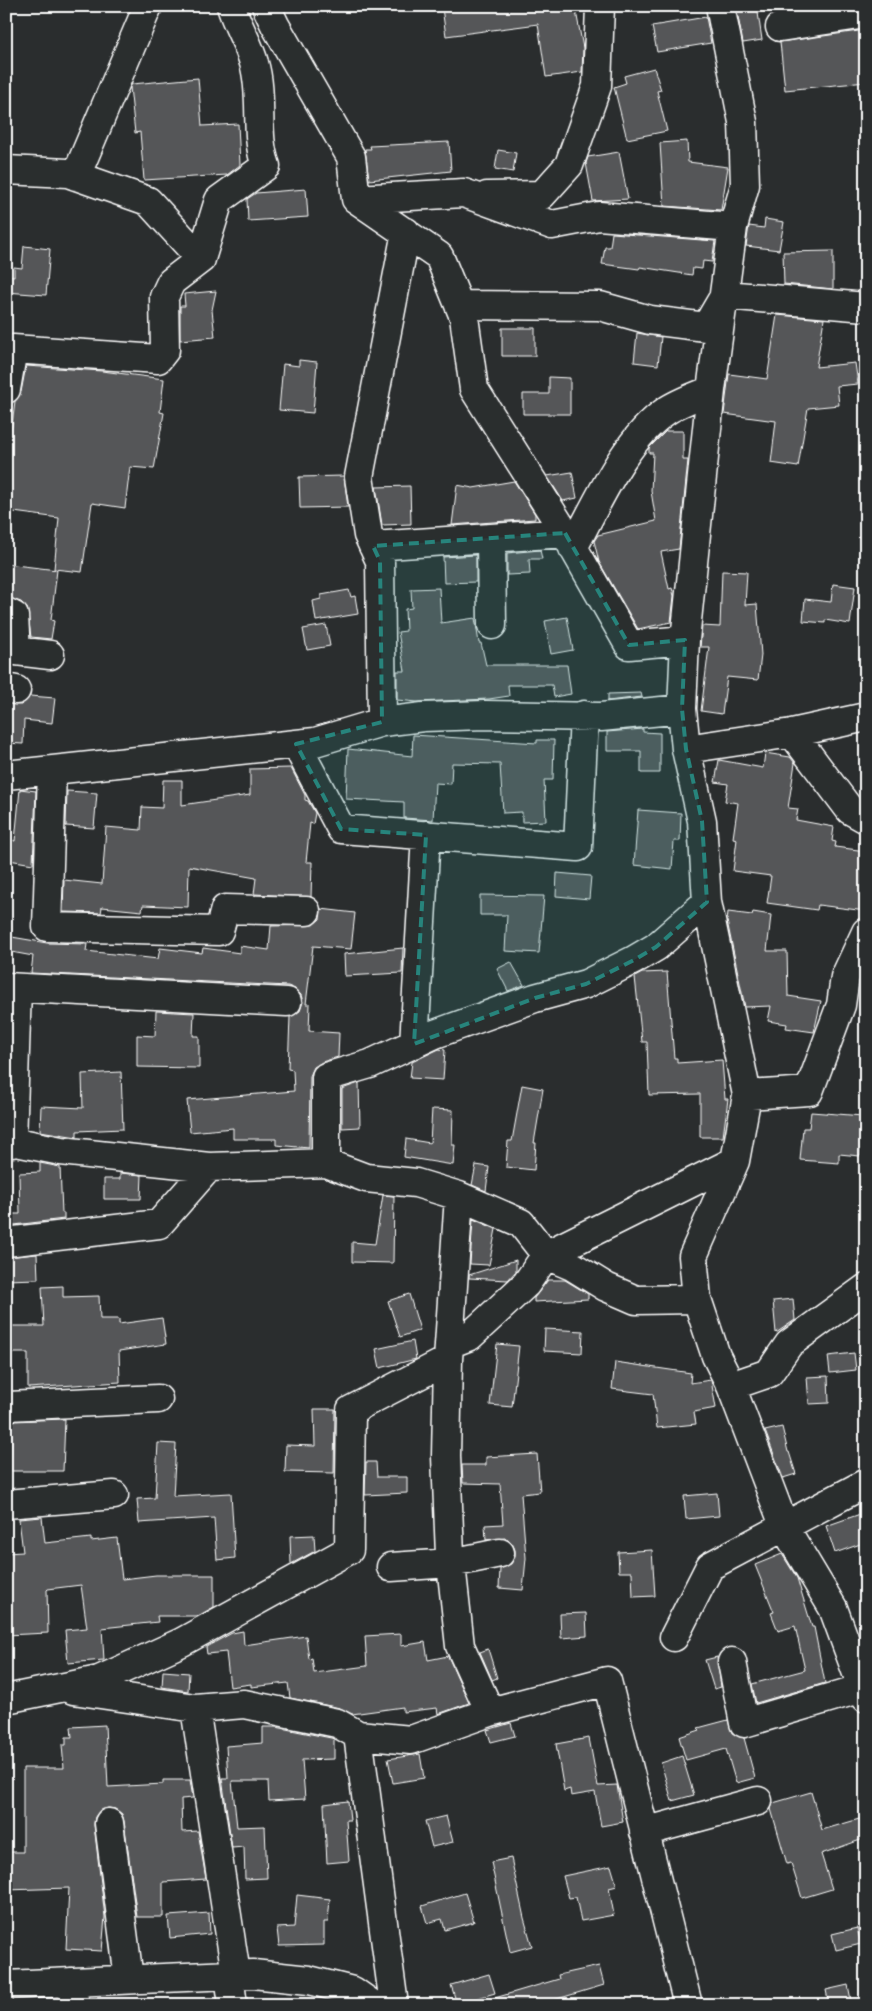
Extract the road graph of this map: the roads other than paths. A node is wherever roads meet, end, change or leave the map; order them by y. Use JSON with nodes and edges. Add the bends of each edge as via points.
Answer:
{"nodes":[{"id":1,"x":148,"y":6,"type":"edge"},
{"id":2,"x":231,"y":6,"type":"edge"},
{"id":3,"x":266,"y":6,"type":"edge"},
{"id":4,"x":600,"y":6,"type":"edge"},
{"id":5,"x":720,"y":6,"type":"edge"},
{"id":6,"x":866,"y":14,"type":"edge"},
{"id":7,"x":780,"y":27,"type":"dead end"},
{"id":8,"x":6,"y":170,"type":"edge"},
{"id":9,"x":76,"y":176,"type":"junction"},
{"id":10,"x":472,"y":196,"type":"junction"},
{"id":11,"x":356,"y":199,"type":"junction"},
{"id":12,"x":734,"y":227,"type":"junction"},
{"id":13,"x":406,"y":232,"type":"junction"},
{"id":14,"x":201,"y":259,"type":"junction"},
{"id":15,"x":725,"y":295,"type":"junction"},
{"id":16,"x":459,"y":305,"type":"junction"},
{"id":17,"x":866,"y":307,"type":"edge"},
{"id":18,"x":10,"y":349,"type":"edge"},
{"id":19,"x":6,"y":389,"type":"edge"},
{"id":20,"x":711,"y":390,"type":"junction"},
{"id":21,"x":490,"y":538,"type":"junction"},
{"id":22,"x":569,"y":540,"type":"junction"},
{"id":23,"x":373,"y":546,"type":"junction"},
{"id":24,"x":6,"y":612,"type":"edge"},
{"id":25,"x":492,"y":625,"type":"dead end"},
{"id":26,"x":685,"y":640,"type":"junction"},
{"id":27,"x":50,"y":655,"type":"dead end"},
{"id":28,"x":682,"y":710,"type":"junction"},
{"id":29,"x":584,"y":715,"type":"junction"},
{"id":30,"x":866,"y":717,"type":"edge"},
{"id":31,"x":382,"y":722,"type":"junction"},
{"id":32,"x":792,"y":733,"type":"junction"},
{"id":33,"x":296,"y":744,"type":"junction"},
{"id":34,"x":686,"y":749,"type":"junction"},
{"id":35,"x":52,"y":772,"type":"junction"},
{"id":36,"x":6,"y":775,"type":"edge"},
{"id":37,"x":866,"y":819,"type":"edge"},
{"id":38,"x":426,"y":835,"type":"junction"},
{"id":39,"x":706,"y":902,"type":"junction"},
{"id":40,"x":306,"y":911,"type":"dead end"},
{"id":41,"x":866,"y":932,"type":"edge"},
{"id":42,"x":12,"y":988,"type":"edge"},
{"id":43,"x":287,"y":1002,"type":"dead end"},
{"id":44,"x":414,"y":1044,"type":"junction"},
{"id":45,"x":747,"y":1095,"type":"junction"},
{"id":46,"x":9,"y":1141,"type":"edge"},
{"id":47,"x":735,"y":1161,"type":"junction"},
{"id":48,"x":326,"y":1164,"type":"junction"},
{"id":49,"x":209,"y":1167,"type":"junction"},
{"id":50,"x":458,"y":1196,"type":"junction"},
{"id":51,"x":6,"y":1242,"type":"edge"},
{"id":52,"x":546,"y":1254,"type":"junction"},
{"id":53,"x":866,"y":1288,"type":"edge"},
{"id":54,"x":697,"y":1299,"type":"junction"},
{"id":55,"x":448,"y":1352,"type":"junction"},
{"id":56,"x":731,"y":1386,"type":"junction"},
{"id":57,"x":158,"y":1399,"type":"dead end"},
{"id":58,"x":7,"y":1404,"type":"edge"},
{"id":59,"x":866,"y":1483,"type":"edge"},
{"id":60,"x":114,"y":1495,"type":"dead end"},
{"id":61,"x":6,"y":1504,"type":"edge"},
{"id":62,"x":785,"y":1528,"type":"junction"},
{"id":63,"x":500,"y":1553,"type":"dead end"},
{"id":64,"x":451,"y":1563,"type":"junction"},
{"id":65,"x":391,"y":1567,"type":"dead end"},
{"id":66,"x":674,"y":1637,"type":"dead end"},
{"id":67,"x":732,"y":1662,"type":"dead end"},
{"id":68,"x":62,"y":1688,"type":"junction"},
{"id":69,"x":864,"y":1693,"type":"edge"},
{"id":70,"x":7,"y":1694,"type":"edge"},
{"id":71,"x":196,"y":1708,"type":"junction"},
{"id":72,"x":490,"y":1712,"type":"junction"},
{"id":73,"x":358,"y":1735,"type":"junction"},
{"id":74,"x":758,"y":1801,"type":"dead end"},
{"id":75,"x":109,"y":1823,"type":"dead end"},
{"id":76,"x":644,"y":1832,"type":"junction"},
{"id":77,"x":233,"y":1974,"type":"junction"},
{"id":78,"x":129,"y":1980,"type":"junction"},
{"id":79,"x":6,"y":1985,"type":"edge"},
{"id":80,"x":73,"y":1993,"type":"edge"},
{"id":81,"x":233,"y":2005,"type":"edge"},
{"id":82,"x":373,"y":2005,"type":"edge"},
{"id":83,"x":394,"y":2005,"type":"edge"},
{"id":84,"x":688,"y":2005,"type":"edge"}],
"edges":[{"from":1,"to":9,"type":"street"},
{"from":2,"to":14,"type":"street","via":[[255,64],[260,149],[266,166],[219,200]]},
{"from":3,"to":11,"type":"street","via":[[351,157]]},
{"from":4,"to":10,"type":"street","via":[[597,86],[569,165],[542,195]]},
{"from":5,"to":12,"type":"street","via":[[743,122],[746,185]]},
{"from":6,"to":7,"type":"street"},
{"from":8,"to":9,"type":"street"},
{"from":9,"to":14,"type":"street","via":[[148,201]]},
{"from":10,"to":11,"type":"street","via":[[464,193]]},
{"from":10,"to":12,"type":"street","via":[[552,225],[599,216]]},
{"from":11,"to":13,"type":"street"},
{"from":12,"to":15,"type":"street"},
{"from":13,"to":16,"type":"street","via":[[439,256]]},
{"from":13,"to":23,"type":"street","via":[[359,477],[368,535]]},
{"from":14,"to":18,"type":"street","via":[[171,282],[166,290],[166,350],[158,359]]},
{"from":15,"to":16,"type":"street","via":[[706,327],[650,320],[600,306]]},
{"from":15,"to":17,"type":"street"},
{"from":15,"to":20,"type":"street"},
{"from":16,"to":22,"type":"street","via":[[464,317],[474,389]]},
{"from":18,"to":19,"type":"street"},
{"from":20,"to":22,"type":"street","via":[[667,410],[645,427]]},
{"from":20,"to":26,"type":"street"},
{"from":21,"to":22,"type":"street"},
{"from":21,"to":23,"type":"street"},
{"from":21,"to":25,"type":"street"},
{"from":22,"to":26,"type":"street","via":[[629,645]]},
{"from":23,"to":31,"type":"street","via":[[380,561]]},
{"from":24,"to":27,"type":"street","via":[[14,616],[16,652]]},
{"from":26,"to":28,"type":"street"},
{"from":28,"to":29,"type":"street","via":[[600,717]]},
{"from":28,"to":34,"type":"street"},
{"from":29,"to":31,"type":"street","via":[[554,718],[423,717]]},
{"from":29,"to":38,"type":"street","via":[[578,847]]},
{"from":30,"to":32,"type":"street"},
{"from":31,"to":33,"type":"street","via":[[314,742]]},
{"from":32,"to":34,"type":"street"},
{"from":32,"to":37,"type":"street","via":[[850,810]]},
{"from":33,"to":35,"type":"street"},
{"from":33,"to":38,"type":"street","via":[[341,829]]},
{"from":34,"to":39,"type":"street","via":[[702,821]]},
{"from":35,"to":36,"type":"street"},
{"from":35,"to":40,"type":"street","via":[[47,927],[219,930],[225,909]]},
{"from":38,"to":44,"type":"street"},
{"from":39,"to":44,"type":"street","via":[[656,947],[586,984],[535,998]]},
{"from":39,"to":45,"type":"street"},
{"from":41,"to":45,"type":"street","via":[[846,977],[841,1005],[810,1092]]},
{"from":42,"to":43,"type":"street"},
{"from":42,"to":46,"type":"street"},
{"from":44,"to":48,"type":"street","via":[[370,1064],[326,1077]]},
{"from":45,"to":47,"type":"street"},
{"from":46,"to":49,"type":"street","via":[[61,1151]]},
{"from":47,"to":52,"type":"street"},
{"from":47,"to":54,"type":"street","via":[[693,1256]]},
{"from":48,"to":49,"type":"street"},
{"from":48,"to":50,"type":"street","via":[[366,1178],[416,1183]]},
{"from":49,"to":51,"type":"street","via":[[159,1224]]},
{"from":50,"to":52,"type":"street","via":[[522,1222]]},
{"from":50,"to":55,"type":"street"},
{"from":52,"to":54,"type":"street","via":[[636,1300]]},
{"from":52,"to":55,"type":"street","via":[[526,1284]]},
{"from":53,"to":56,"type":"street","via":[[790,1344],[769,1372]]},
{"from":54,"to":56,"type":"street","via":[[716,1356]]},
{"from":55,"to":64,"type":"street","via":[[446,1456]]},
{"from":55,"to":68,"type":"street","via":[[351,1410],[349,1550],[182,1642],[99,1680]]},
{"from":56,"to":62,"type":"street"},
{"from":57,"to":58,"type":"street"},
{"from":59,"to":62,"type":"street"},
{"from":60,"to":61,"type":"street"},
{"from":62,"to":66,"type":"street","via":[[710,1566]]},
{"from":62,"to":69,"type":"street","via":[[833,1608]]},
{"from":63,"to":64,"type":"street"},
{"from":64,"to":65,"type":"street"},
{"from":64,"to":72,"type":"street","via":[[460,1646]]},
{"from":67,"to":69,"type":"street","via":[[744,1724]]},
{"from":68,"to":70,"type":"street"},
{"from":68,"to":71,"type":"street"},
{"from":71,"to":73,"type":"street","via":[[244,1704],[337,1723]]},
{"from":71,"to":77,"type":"street"},
{"from":72,"to":73,"type":"street","via":[[411,1740]]},
{"from":72,"to":76,"type":"street","via":[[607,1681]]},
{"from":73,"to":83,"type":"street"},
{"from":74,"to":76,"type":"street"},
{"from":75,"to":78,"type":"street"},
{"from":76,"to":84,"type":"street"},
{"from":77,"to":78,"type":"street"},
{"from":77,"to":81,"type":"street"},
{"from":77,"to":82,"type":"street","via":[[309,1980],[353,1991]]},
{"from":78,"to":80,"type":"street"},
{"from":79,"to":80,"type":"street"}]}
